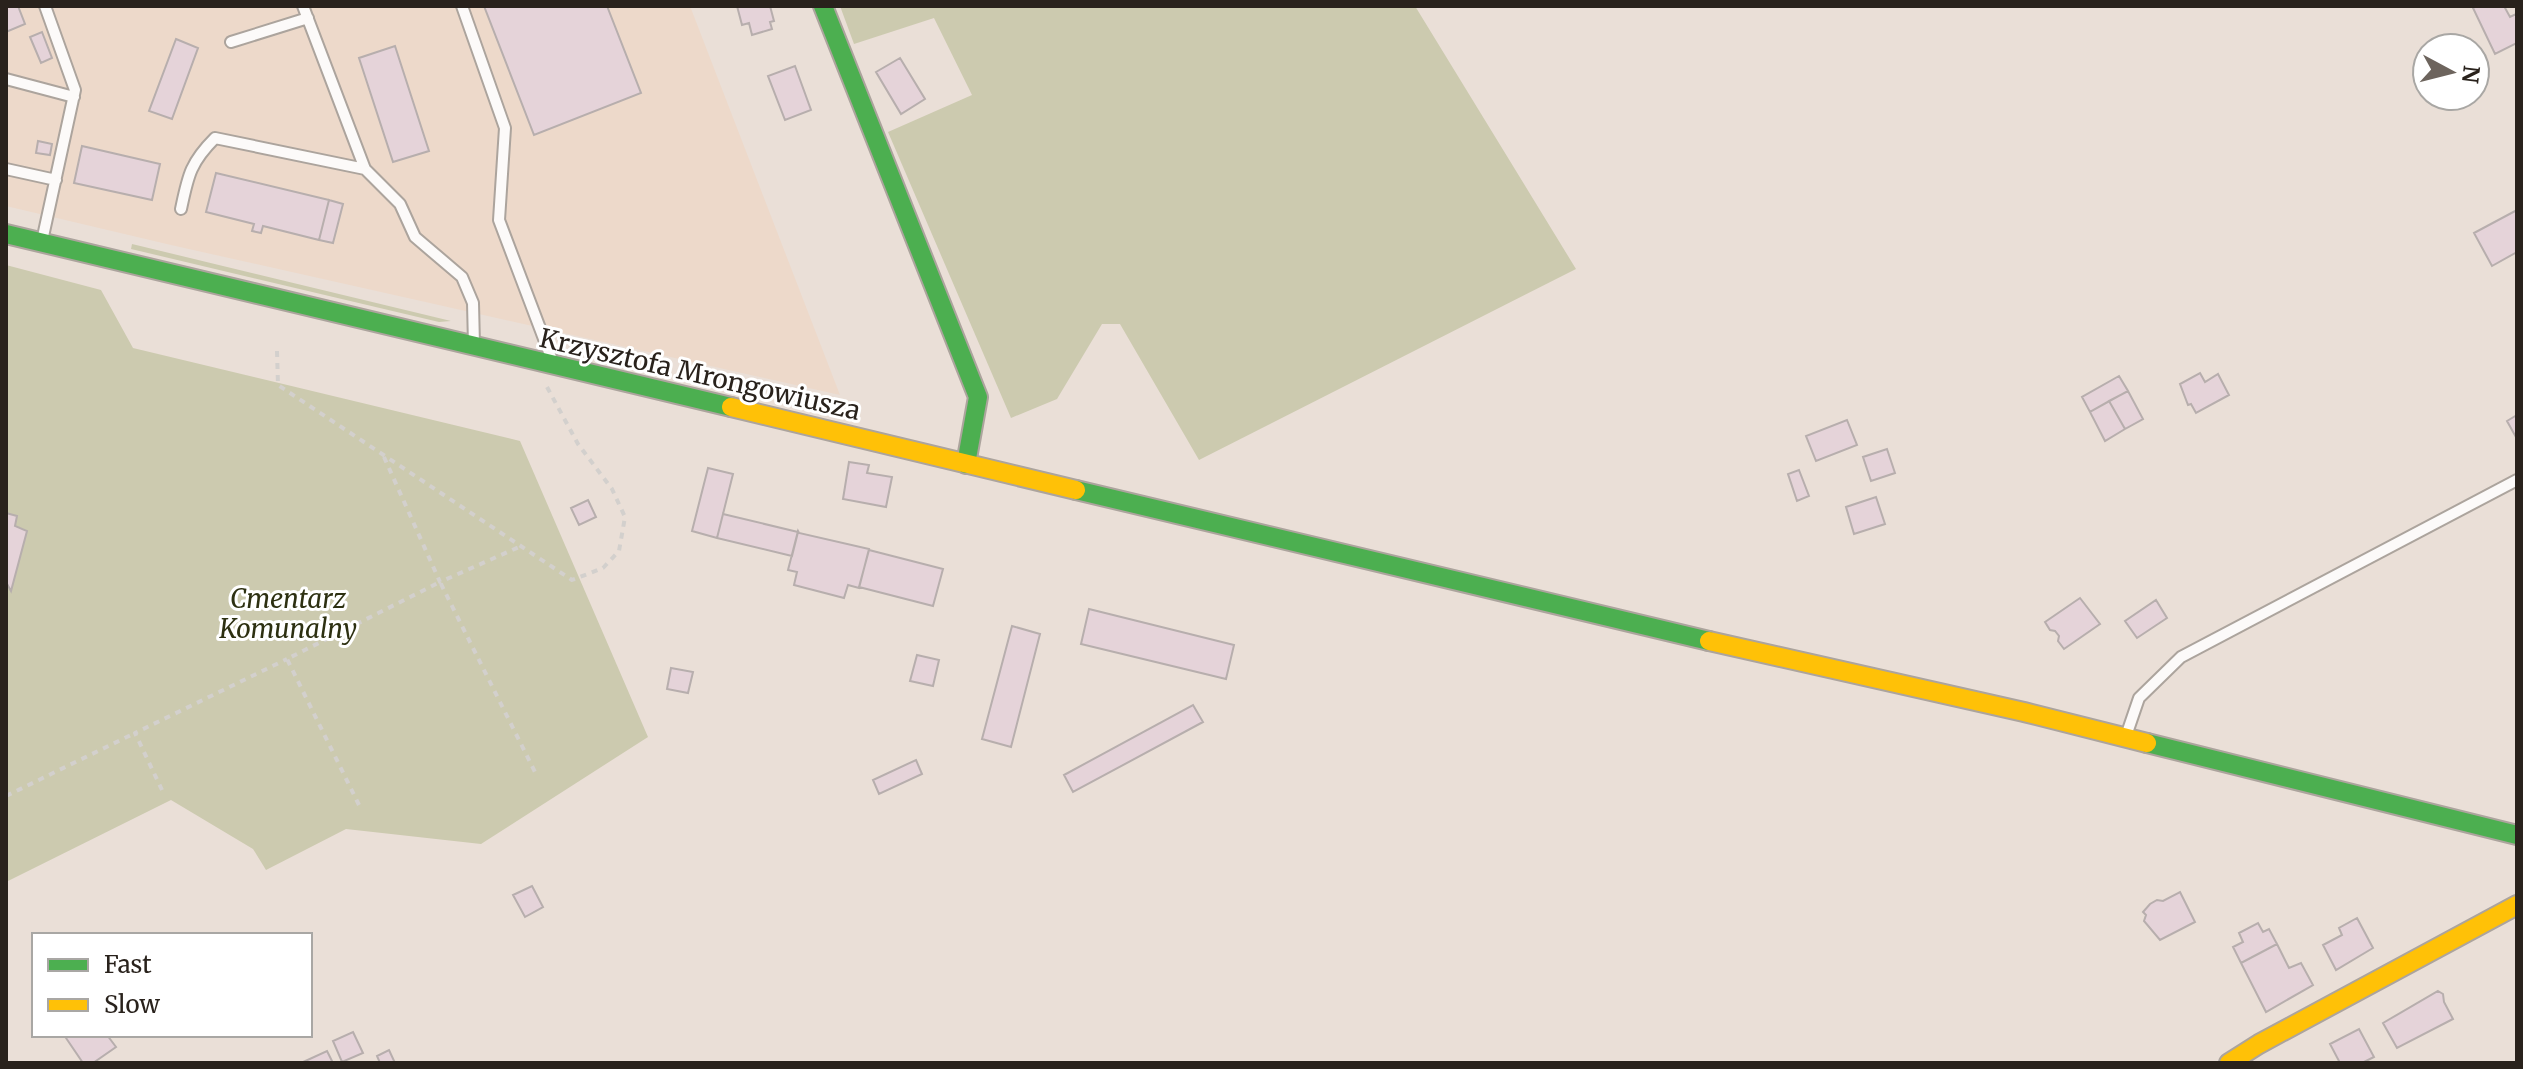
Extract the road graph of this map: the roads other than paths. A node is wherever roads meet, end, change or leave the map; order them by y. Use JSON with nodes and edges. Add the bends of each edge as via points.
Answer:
{"nodes":[{"id":1,"x":45,"y":6,"type":"edge"},
{"id":2,"x":303,"y":6,"type":"edge"},
{"id":3,"x":462,"y":6,"type":"edge"},
{"id":4,"x":823,"y":6,"type":"edge"},
{"id":5,"x":308,"y":18,"type":"junction"},
{"id":6,"x":231,"y":42,"type":"dead end"},
{"id":7,"x":6,"y":79,"type":"edge"},
{"id":8,"x":74,"y":97,"type":"junction"},
{"id":9,"x":6,"y":169,"type":"edge"},
{"id":10,"x":365,"y":169,"type":"junction"},
{"id":11,"x":56,"y":180,"type":"junction"},
{"id":12,"x":181,"y":209,"type":"dead end"},
{"id":13,"x":6,"y":234,"type":"edge"},
{"id":14,"x":42,"y":243,"type":"junction"},
{"id":15,"x":474,"y":347,"type":"junction"},
{"id":16,"x":547,"y":364,"type":"junction"},
{"id":17,"x":966,"y":464,"type":"junction"},
{"id":18,"x":2517,"y":480,"type":"edge"},
{"id":19,"x":2126,"y":737,"type":"junction"},
{"id":20,"x":2517,"y":835,"type":"edge"},
{"id":21,"x":2517,"y":905,"type":"edge"},
{"id":22,"x":2229,"y":1063,"type":"edge"}],
"edges":[{"from":1,"to":8,"type":"lane"},
{"from":2,"to":5,"type":"lane"},
{"from":3,"to":16,"type":"lane","via":[[505,128],[499,220]]},
{"from":4,"to":17,"type":"main road","via":[[978,397]]},
{"from":5,"to":6,"type":"lane"},
{"from":5,"to":10,"type":"lane"},
{"from":7,"to":8,"type":"lane"},
{"from":8,"to":11,"type":"lane"},
{"from":9,"to":11,"type":"lane"},
{"from":10,"to":12,"type":"lane","via":[[215,138],[189,171]]},
{"from":10,"to":15,"type":"lane","via":[[400,204],[415,237],[462,277],[473,303]]},
{"from":11,"to":14,"type":"lane"},
{"from":13,"to":14,"type":"main road","name":"Krzysztofa Mrongowiusza"},
{"from":14,"to":15,"type":"main road","name":"Krzysztofa Mrongowiusza"},
{"from":15,"to":16,"type":"main road","name":"Krzysztofa Mrongowiusza"},
{"from":16,"to":17,"type":"main road","name":"Krzysztofa Mrongowiusza"},
{"from":17,"to":19,"type":"main road","name":"Krzysztofa Mrongowiusza"},
{"from":18,"to":19,"type":"lane","via":[[2181,657],[2139,698]]},
{"from":19,"to":20,"type":"main road","name":"Krzysztofa Mrongowiusza"},
{"from":21,"to":22,"type":"main road"}]}
